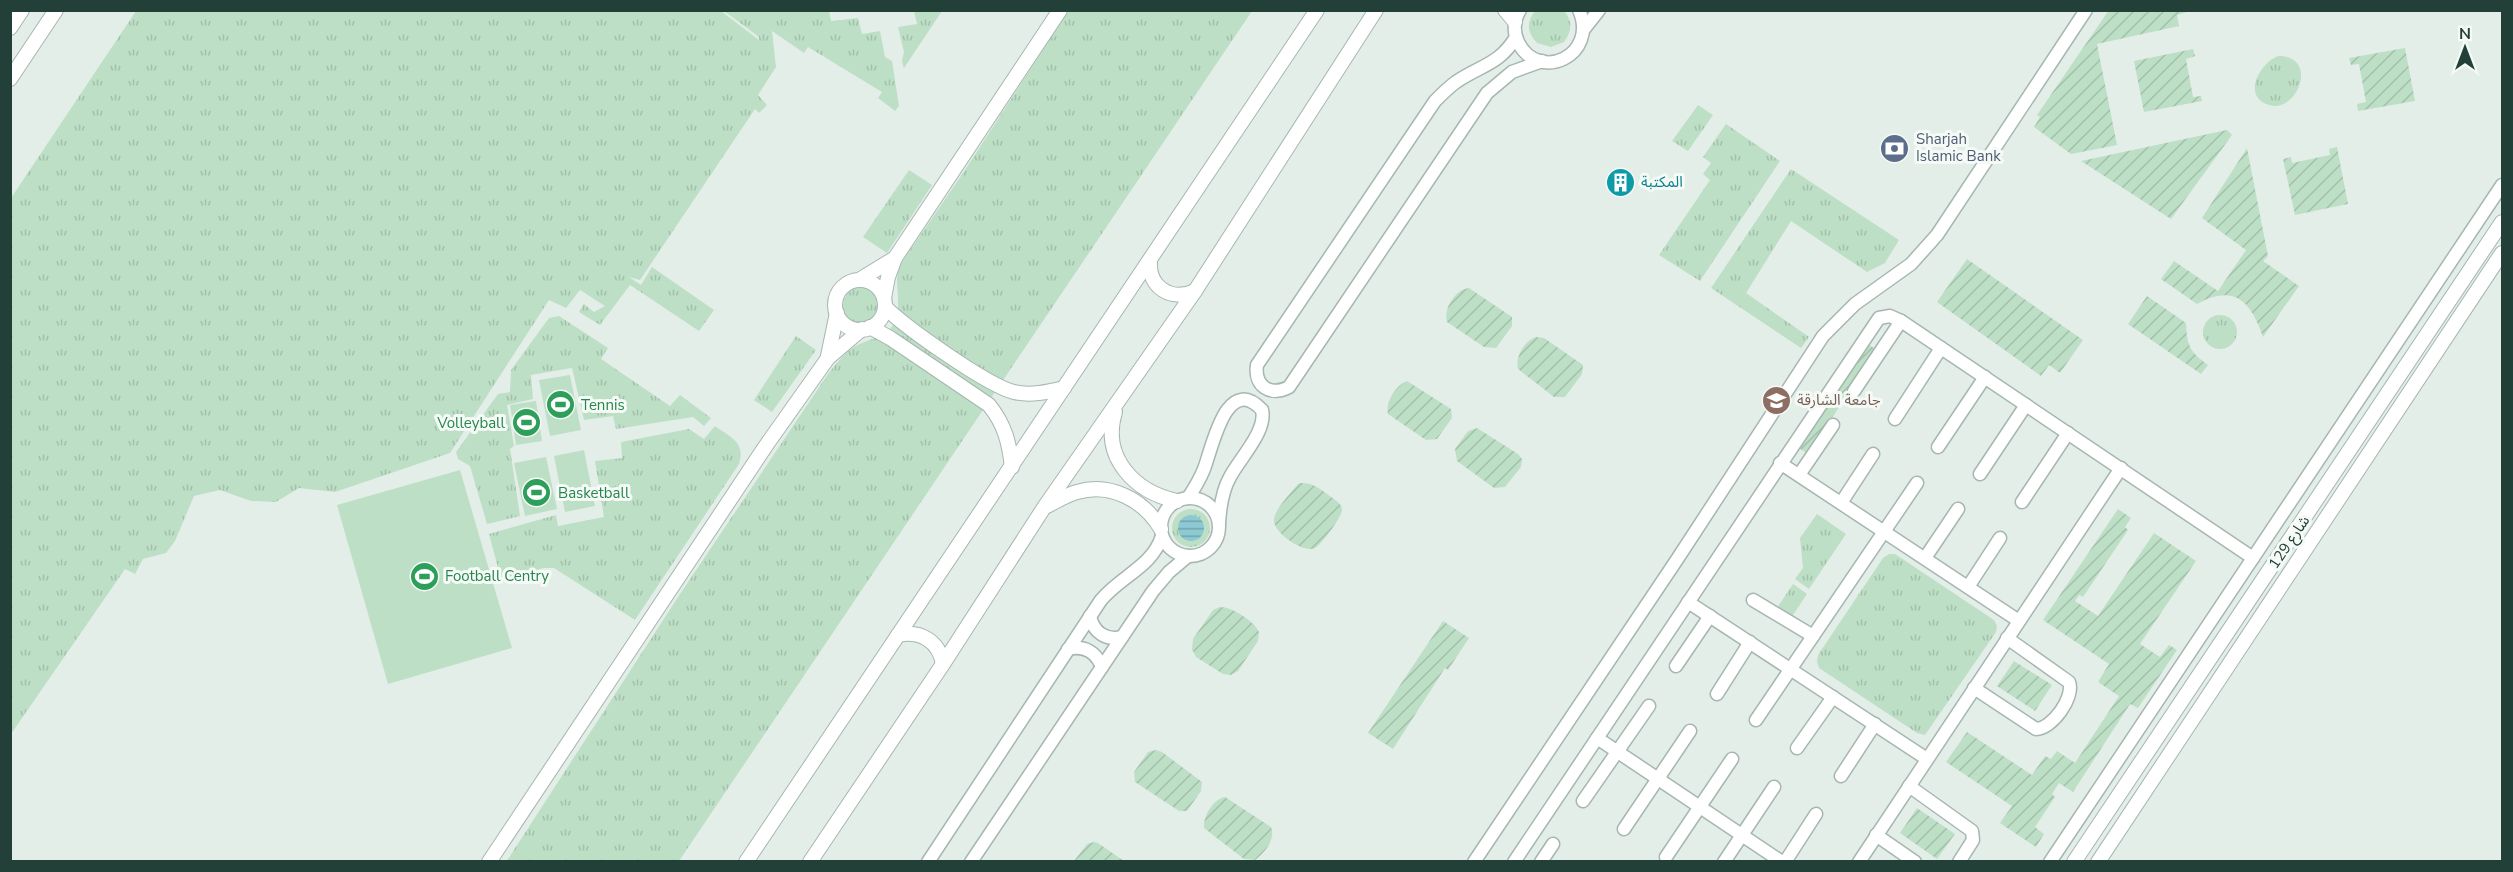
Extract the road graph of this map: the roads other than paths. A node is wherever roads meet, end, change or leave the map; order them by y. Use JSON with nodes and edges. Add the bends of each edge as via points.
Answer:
{"nodes":[{"id":1,"x":22,"y":10,"type":"edge"},
{"id":2,"x":56,"y":10,"type":"edge"},
{"id":3,"x":1060,"y":10,"type":"edge"},
{"id":4,"x":1317,"y":10,"type":"edge"},
{"id":5,"x":1376,"y":10,"type":"edge"},
{"id":6,"x":1505,"y":10,"type":"edge"},
{"id":7,"x":1579,"y":10,"type":"edge"},
{"id":8,"x":1599,"y":10,"type":"edge"},
{"id":9,"x":2086,"y":10,"type":"edge"},
{"id":10,"x":1518,"y":16,"type":"edge"},
{"id":11,"x":10,"y":28,"type":"edge"},
{"id":12,"x":1584,"y":29,"type":"junction"},
{"id":13,"x":1516,"y":37,"type":"junction"},
{"id":14,"x":1542,"y":62,"type":"junction"},
{"id":15,"x":10,"y":79,"type":"edge"},
{"id":16,"x":2502,"y":185,"type":"edge"},
{"id":17,"x":2502,"y":222,"type":"edge"},
{"id":18,"x":2502,"y":253,"type":"edge"},
{"id":19,"x":895,"y":258,"type":"junction"},
{"id":20,"x":1150,"y":261,"type":"junction"},
{"id":21,"x":859,"y":280,"type":"junction"},
{"id":22,"x":1195,"y":291,"type":"junction"},
{"id":23,"x":884,"y":302,"type":"junction"},
{"id":24,"x":837,"y":313,"type":"junction"},
{"id":25,"x":1901,"y":321,"type":"junction"},
{"id":26,"x":866,"y":328,"type":"junction"},
{"id":27,"x":1941,"y":348,"type":"junction"},
{"id":28,"x":828,"y":358,"type":"junction"},
{"id":29,"x":1985,"y":377,"type":"junction"},
{"id":30,"x":987,"y":380,"type":"junction"},
{"id":31,"x":1064,"y":388,"type":"junction"},
{"id":32,"x":1854,"y":392,"type":"dead end"},
{"id":33,"x":976,"y":395,"type":"junction"},
{"id":34,"x":1118,"y":403,"type":"junction"},
{"id":35,"x":2026,"y":405,"type":"junction"},
{"id":36,"x":1895,"y":419,"type":"dead end"},
{"id":37,"x":1833,"y":425,"type":"dead end"},
{"id":38,"x":2068,"y":433,"type":"junction"},
{"id":39,"x":1938,"y":447,"type":"dead end"},
{"id":40,"x":1873,"y":454,"type":"dead end"},
{"id":41,"x":1780,"y":463,"type":"junction"},
{"id":42,"x":1012,"y":467,"type":"junction"},
{"id":43,"x":2121,"y":468,"type":"junction"},
{"id":44,"x":1980,"y":474,"type":"dead end"},
{"id":45,"x":1799,"y":476,"type":"junction"},
{"id":46,"x":1130,"y":478,"type":"junction"},
{"id":47,"x":1917,"y":483,"type":"dead end"},
{"id":48,"x":1122,"y":493,"type":"junction"},
{"id":49,"x":1182,"y":500,"type":"junction"},
{"id":50,"x":2022,"y":502,"type":"dead end"},
{"id":51,"x":1841,"y":503,"type":"junction"},
{"id":52,"x":1045,"y":506,"type":"junction"},
{"id":53,"x":1958,"y":509,"type":"dead end"},
{"id":54,"x":1219,"y":523,"type":"junction"},
{"id":55,"x":1161,"y":532,"type":"junction"},
{"id":56,"x":1884,"y":532,"type":"junction"},
{"id":57,"x":2000,"y":538,"type":"dead end"},
{"id":58,"x":1188,"y":556,"type":"junction"},
{"id":59,"x":1925,"y":558,"type":"junction"},
{"id":60,"x":2253,"y":558,"type":"junction"},
{"id":61,"x":1968,"y":586,"type":"junction"},
{"id":62,"x":1753,"y":600,"type":"dead end"},
{"id":63,"x":1688,"y":602,"type":"junction"},
{"id":64,"x":1090,"y":616,"type":"junction"},
{"id":65,"x":1710,"y":616,"type":"junction"},
{"id":66,"x":2019,"y":621,"type":"junction"},
{"id":67,"x":898,"y":635,"type":"junction"},
{"id":68,"x":1813,"y":636,"type":"junction"},
{"id":69,"x":1122,"y":637,"type":"junction"},
{"id":70,"x":2007,"y":638,"type":"junction"},
{"id":71,"x":1750,"y":642,"type":"junction"},
{"id":72,"x":1068,"y":649,"type":"junction"},
{"id":73,"x":943,"y":664,"type":"junction"},
{"id":74,"x":1676,"y":666,"type":"dead end"},
{"id":75,"x":1102,"y":667,"type":"junction"},
{"id":76,"x":1791,"y":669,"type":"junction"},
{"id":77,"x":1974,"y":688,"type":"junction"},
{"id":78,"x":1717,"y":694,"type":"dead end"},
{"id":79,"x":1833,"y":697,"type":"junction"},
{"id":80,"x":1649,"y":706,"type":"dead end"},
{"id":81,"x":1756,"y":720,"type":"dead end"},
{"id":82,"x":1875,"y":724,"type":"junction"},
{"id":83,"x":1690,"y":731,"type":"dead end"},
{"id":84,"x":1597,"y":738,"type":"junction"},
{"id":85,"x":1797,"y":748,"type":"dead end"},
{"id":86,"x":1617,"y":752,"type":"junction"},
{"id":87,"x":1732,"y":759,"type":"dead end"},
{"id":88,"x":1927,"y":759,"type":"junction"},
{"id":89,"x":1841,"y":776,"type":"dead end"},
{"id":90,"x":1657,"y":779,"type":"junction"},
{"id":91,"x":1909,"y":786,"type":"junction"},
{"id":92,"x":1774,"y":788,"type":"dead end"},
{"id":93,"x":1583,"y":801,"type":"dead end"},
{"id":94,"x":1700,"y":807,"type":"junction"},
{"id":95,"x":1816,"y":814,"type":"dead end"},
{"id":96,"x":1624,"y":829,"type":"dead end"},
{"id":97,"x":1742,"y":835,"type":"junction"},
{"id":98,"x":1876,"y":835,"type":"junction"},
{"id":99,"x":1553,"y":844,"type":"dead end"},
{"id":100,"x":1666,"y":857,"type":"dead end"},
{"id":101,"x":489,"y":861,"type":"edge"},
{"id":102,"x":746,"y":861,"type":"edge"},
{"id":103,"x":810,"y":861,"type":"edge"},
{"id":104,"x":928,"y":861,"type":"edge"},
{"id":105,"x":971,"y":861,"type":"edge"},
{"id":106,"x":1474,"y":861,"type":"edge"},
{"id":107,"x":1514,"y":861,"type":"edge"},
{"id":108,"x":1541,"y":861,"type":"edge"},
{"id":109,"x":1724,"y":861,"type":"edge"},
{"id":110,"x":1783,"y":861,"type":"edge"},
{"id":111,"x":1859,"y":861,"type":"edge"},
{"id":112,"x":1914,"y":861,"type":"edge"},
{"id":113,"x":1959,"y":861,"type":"edge"},
{"id":114,"x":2050,"y":861,"type":"edge"},
{"id":115,"x":2074,"y":861,"type":"edge"},
{"id":116,"x":2098,"y":861,"type":"edge"}],
"edges":[{"from":1,"to":11,"type":"street"},
{"from":2,"to":15,"type":"street"},
{"from":3,"to":19,"type":"street"},
{"from":4,"to":20,"type":"street"},
{"from":5,"to":22,"type":"street"},
{"from":6,"to":10,"type":"street"},
{"from":7,"to":12,"type":"street"},
{"from":8,"to":12,"type":"street"},
{"from":9,"to":106,"type":"street","via":[[1937,236],[1911,264],[1855,304],[1823,336]]},
{"from":10,"to":13,"type":"street"},
{"from":12,"to":14,"type":"street","via":[[1570,55]]},
{"from":13,"to":14,"type":"street","via":[[1526,52]]},
{"from":13,"to":14,"type":"street","via":[[1497,60],[1456,82],[1436,101],[1257,365],[1258,382],[1264,388],[1273,392],[1289,387],[1487,93],[1512,72]]},
{"from":16,"to":60,"type":"street"},
{"from":17,"to":115,"type":"street","name":"شارع 129"},
{"from":18,"to":116,"type":"street","name":"شارع 129"},
{"from":19,"to":21,"type":"street"},
{"from":19,"to":23,"type":"street"},
{"from":20,"to":22,"type":"street","via":[[1150,274],[1162,290],[1182,296]]},
{"from":20,"to":31,"type":"street"},
{"from":21,"to":23,"type":"street","via":[[875,284]]},
{"from":21,"to":24,"type":"street","via":[[842,287],[837,295]]},
{"from":22,"to":34,"type":"street"},
{"from":23,"to":26,"type":"street","via":[[880,319]]},
{"from":23,"to":30,"type":"street","via":[[901,321]]},
{"from":24,"to":26,"type":"street","via":[[846,325]]},
{"from":24,"to":28,"type":"street"},
{"from":25,"to":27,"type":"street"},
{"from":25,"to":32,"type":"street"},
{"from":25,"to":41,"type":"street","via":[[1890,316],[1875,322]]},
{"from":26,"to":28,"type":"street"},
{"from":26,"to":33,"type":"street"},
{"from":27,"to":29,"type":"street"},
{"from":27,"to":36,"type":"street"},
{"from":28,"to":101,"type":"street"},
{"from":29,"to":35,"type":"street"},
{"from":29,"to":39,"type":"street"},
{"from":30,"to":31,"type":"street","via":[[1000,388],[1026,394]]},
{"from":30,"to":33,"type":"street"},
{"from":31,"to":42,"type":"street"},
{"from":33,"to":42,"type":"street","via":[[1000,419],[1009,441]]},
{"from":34,"to":46,"type":"street","via":[[1112,423],[1113,447]]},
{"from":34,"to":52,"type":"street"},
{"from":35,"to":38,"type":"street"},
{"from":35,"to":44,"type":"street"},
{"from":37,"to":45,"type":"street"},
{"from":38,"to":43,"type":"street"},
{"from":38,"to":50,"type":"street"},
{"from":40,"to":51,"type":"street"},
{"from":41,"to":45,"type":"street"},
{"from":41,"to":63,"type":"street"},
{"from":42,"to":67,"type":"street"},
{"from":43,"to":60,"type":"street"},
{"from":43,"to":66,"type":"street"},
{"from":45,"to":51,"type":"street"},
{"from":46,"to":48,"type":"street"},
{"from":46,"to":49,"type":"street","via":[[1154,495]]},
{"from":47,"to":56,"type":"street"},
{"from":48,"to":52,"type":"street","via":[[1078,492]]},
{"from":48,"to":55,"type":"street","via":[[1145,509]]},
{"from":49,"to":54,"type":"street","via":[[1195,498],[1208,505]]},
{"from":49,"to":54,"type":"street","via":[[1203,471],[1212,440],[1232,404],[1256,404],[1262,410],[1262,426],[1229,478]]},
{"from":49,"to":55,"type":"street","via":[[1165,512]]},
{"from":51,"to":56,"type":"street"},
{"from":52,"to":73,"type":"street"},
{"from":53,"to":59,"type":"street"},
{"from":54,"to":58,"type":"street","via":[[1212,547]]},
{"from":55,"to":58,"type":"street","via":[[1169,548]]},
{"from":55,"to":64,"type":"street","via":[[1149,559],[1114,585]]},
{"from":56,"to":59,"type":"street"},
{"from":56,"to":68,"type":"street"},
{"from":57,"to":61,"type":"street"},
{"from":58,"to":69,"type":"street","via":[[1158,585]]},
{"from":59,"to":61,"type":"street"},
{"from":60,"to":114,"type":"street"},
{"from":61,"to":66,"type":"street"},
{"from":62,"to":68,"type":"street"},
{"from":63,"to":65,"type":"street"},
{"from":63,"to":84,"type":"street"},
{"from":64,"to":69,"type":"street","via":[[1101,634]]},
{"from":64,"to":72,"type":"street"},
{"from":65,"to":71,"type":"street"},
{"from":65,"to":74,"type":"street"},
{"from":66,"to":70,"type":"street"},
{"from":67,"to":73,"type":"street","via":[[912,633],[925,637],[936,646]]},
{"from":67,"to":102,"type":"street"},
{"from":68,"to":76,"type":"street"},
{"from":69,"to":75,"type":"street"},
{"from":70,"to":77,"type":"street"},
{"from":70,"to":77,"type":"street","via":[[2069,682],[2070,693],[2051,724],[2036,729]]},
{"from":71,"to":76,"type":"street"},
{"from":71,"to":78,"type":"street"},
{"from":72,"to":75,"type":"street","via":[[1086,649]]},
{"from":72,"to":104,"type":"street"},
{"from":73,"to":103,"type":"street"},
{"from":75,"to":105,"type":"street"},
{"from":76,"to":79,"type":"street"},
{"from":76,"to":81,"type":"street"},
{"from":77,"to":88,"type":"street"},
{"from":79,"to":82,"type":"street"},
{"from":79,"to":85,"type":"street"},
{"from":80,"to":86,"type":"street"},
{"from":82,"to":88,"type":"street"},
{"from":82,"to":89,"type":"street"},
{"from":83,"to":90,"type":"street"},
{"from":84,"to":86,"type":"street"},
{"from":84,"to":107,"type":"street"},
{"from":86,"to":90,"type":"street"},
{"from":86,"to":93,"type":"street"},
{"from":87,"to":94,"type":"street"},
{"from":88,"to":91,"type":"street"},
{"from":90,"to":94,"type":"street"},
{"from":90,"to":96,"type":"street"},
{"from":91,"to":98,"type":"street"},
{"from":91,"to":113,"type":"street","via":[[1972,831],[1973,840]]},
{"from":92,"to":97,"type":"street"},
{"from":94,"to":97,"type":"street"},
{"from":94,"to":100,"type":"street"},
{"from":95,"to":110,"type":"street"},
{"from":97,"to":109,"type":"street"},
{"from":97,"to":110,"type":"street"},
{"from":98,"to":111,"type":"street"},
{"from":98,"to":112,"type":"street"},
{"from":99,"to":108,"type":"street"}]}
